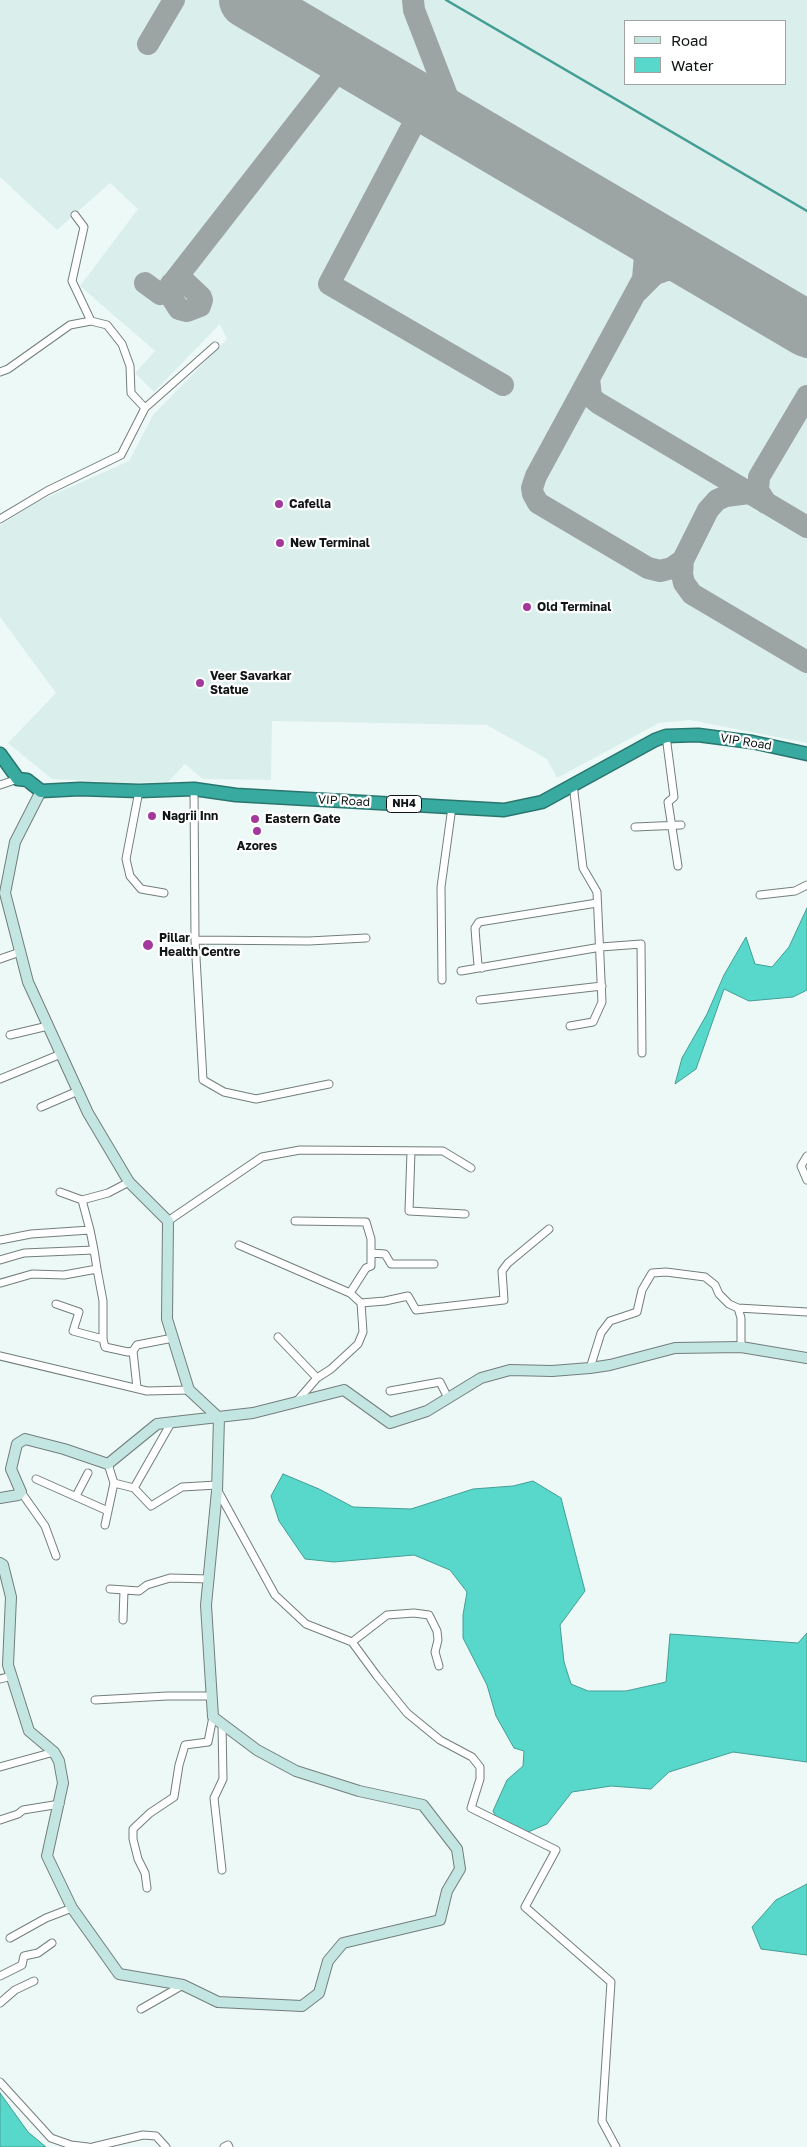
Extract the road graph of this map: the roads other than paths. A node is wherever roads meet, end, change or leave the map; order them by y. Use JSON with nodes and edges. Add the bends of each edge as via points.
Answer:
{"nodes":[{"id":1,"x":75,"y":215,"type":"dead end"},
{"id":2,"x":91,"y":321,"type":"junction"},
{"id":3,"x":214,"y":346,"type":"dead end"},
{"id":4,"x":0,"y":372,"type":"edge"},
{"id":5,"x":145,"y":408,"type":"junction"},
{"id":6,"x":0,"y":518,"type":"edge"},
{"id":7,"x":666,"y":736,"type":"junction"},
{"id":8,"x":0,"y":754,"type":"edge"},
{"id":9,"x":807,"y":754,"type":"edge"},
{"id":10,"x":18,"y":779,"type":"junction"},
{"id":11,"x":573,"y":784,"type":"junction"},
{"id":12,"x":0,"y":785,"type":"edge"},
{"id":13,"x":194,"y":789,"type":"junction"},
{"id":14,"x":139,"y":791,"type":"junction"},
{"id":15,"x":40,"y":792,"type":"junction"},
{"id":16,"x":452,"y":807,"type":"junction"},
{"id":17,"x":672,"y":825,"type":"junction"},
{"id":18,"x":681,"y":825,"type":"dead end"},
{"id":19,"x":635,"y":827,"type":"dead end"},
{"id":20,"x":678,"y":866,"type":"dead end"},
{"id":21,"x":807,"y":885,"type":"edge"},
{"id":22,"x":164,"y":893,"type":"dead end"},
{"id":23,"x":3,"y":895,"type":"edge"},
{"id":24,"x":760,"y":895,"type":"dead end"},
{"id":25,"x":597,"y":903,"type":"junction"},
{"id":26,"x":366,"y":938,"type":"dead end"},
{"id":27,"x":195,"y":940,"type":"junction"},
{"id":28,"x":601,"y":947,"type":"junction"},
{"id":29,"x":20,"y":952,"type":"junction"},
{"id":30,"x":0,"y":959,"type":"edge"},
{"id":31,"x":482,"y":968,"type":"junction"},
{"id":32,"x":461,"y":971,"type":"dead end"},
{"id":33,"x":442,"y":980,"type":"dead end"},
{"id":34,"x":602,"y":986,"type":"junction"},
{"id":35,"x":480,"y":1000,"type":"dead end"},
{"id":36,"x":48,"y":1026,"type":"junction"},
{"id":37,"x":570,"y":1026,"type":"dead end"},
{"id":38,"x":10,"y":1035,"type":"dead end"},
{"id":39,"x":642,"y":1053,"type":"dead end"},
{"id":40,"x":61,"y":1054,"type":"junction"},
{"id":41,"x":0,"y":1079,"type":"edge"},
{"id":42,"x":329,"y":1084,"type":"dead end"},
{"id":43,"x":78,"y":1091,"type":"junction"},
{"id":44,"x":41,"y":1107,"type":"dead end"},
{"id":45,"x":411,"y":1151,"type":"junction"},
{"id":46,"x":807,"y":1156,"type":"edge"},
{"id":47,"x":471,"y":1168,"type":"dead end"},
{"id":48,"x":807,"y":1180,"type":"edge"},
{"id":49,"x":129,"y":1182,"type":"junction"},
{"id":50,"x":60,"y":1192,"type":"dead end"},
{"id":51,"x":82,"y":1200,"type":"junction"},
{"id":52,"x":465,"y":1214,"type":"dead end"},
{"id":53,"x":168,"y":1220,"type":"junction"},
{"id":54,"x":295,"y":1221,"type":"dead end"},
{"id":55,"x":549,"y":1229,"type":"dead end"},
{"id":56,"x":90,"y":1230,"type":"junction"},
{"id":57,"x":0,"y":1240,"type":"edge"},
{"id":58,"x":239,"y":1245,"type":"dead end"},
{"id":59,"x":94,"y":1250,"type":"junction"},
{"id":60,"x":371,"y":1252,"type":"junction"},
{"id":61,"x":0,"y":1260,"type":"edge"},
{"id":62,"x":434,"y":1264,"type":"dead end"},
{"id":63,"x":97,"y":1269,"type":"junction"},
{"id":64,"x":1,"y":1283,"type":"edge"},
{"id":65,"x":350,"y":1293,"type":"junction"},
{"id":66,"x":360,"y":1302,"type":"junction"},
{"id":67,"x":56,"y":1304,"type":"dead end"},
{"id":68,"x":738,"y":1308,"type":"junction"},
{"id":69,"x":807,"y":1312,"type":"edge"},
{"id":70,"x":278,"y":1337,"type":"dead end"},
{"id":71,"x":173,"y":1338,"type":"junction"},
{"id":72,"x":103,"y":1339,"type":"junction"},
{"id":73,"x":741,"y":1347,"type":"junction"},
{"id":74,"x":133,"y":1351,"type":"junction"},
{"id":75,"x":0,"y":1356,"type":"edge"},
{"id":76,"x":807,"y":1358,"type":"edge"},
{"id":77,"x":590,"y":1368,"type":"junction"},
{"id":78,"x":317,"y":1378,"type":"junction"},
{"id":79,"x":137,"y":1388,"type":"junction"},
{"id":80,"x":189,"y":1390,"type":"junction"},
{"id":81,"x":390,"y":1391,"type":"dead end"},
{"id":82,"x":448,"y":1398,"type":"junction"},
{"id":83,"x":297,"y":1402,"type":"junction"},
{"id":84,"x":219,"y":1418,"type":"junction"},
{"id":85,"x":172,"y":1423,"type":"junction"},
{"id":86,"x":108,"y":1464,"type":"junction"},
{"id":87,"x":88,"y":1473,"type":"dead end"},
{"id":88,"x":36,"y":1479,"type":"dead end"},
{"id":89,"x":114,"y":1483,"type":"junction"},
{"id":90,"x":134,"y":1488,"type":"junction"},
{"id":91,"x":217,"y":1488,"type":"junction"},
{"id":92,"x":21,"y":1492,"type":"junction"},
{"id":93,"x":76,"y":1496,"type":"junction"},
{"id":94,"x":0,"y":1498,"type":"edge"},
{"id":95,"x":108,"y":1510,"type":"junction"},
{"id":96,"x":105,"y":1525,"type":"dead end"},
{"id":97,"x":56,"y":1556,"type":"dead end"},
{"id":98,"x":1,"y":1565,"type":"edge"},
{"id":99,"x":209,"y":1579,"type":"junction"},
{"id":100,"x":110,"y":1589,"type":"dead end"},
{"id":101,"x":124,"y":1590,"type":"junction"},
{"id":102,"x":123,"y":1620,"type":"dead end"},
{"id":103,"x":352,"y":1642,"type":"junction"},
{"id":104,"x":439,"y":1666,"type":"dead end"},
{"id":105,"x":12,"y":1676,"type":"junction"},
{"id":106,"x":0,"y":1679,"type":"edge"},
{"id":107,"x":211,"y":1696,"type":"junction"},
{"id":108,"x":96,"y":1700,"type":"dead end"},
{"id":109,"x":213,"y":1717,"type":"junction"},
{"id":110,"x":222,"y":1724,"type":"junction"},
{"id":111,"x":54,"y":1752,"type":"junction"},
{"id":112,"x":0,"y":1767,"type":"edge"},
{"id":113,"x":60,"y":1804,"type":"junction"},
{"id":114,"x":0,"y":1820,"type":"edge"},
{"id":115,"x":222,"y":1870,"type":"dead end"},
{"id":116,"x":147,"y":1888,"type":"dead end"},
{"id":117,"x":72,"y":1908,"type":"junction"},
{"id":118,"x":10,"y":1938,"type":"dead end"},
{"id":119,"x":52,"y":1943,"type":"dead end"},
{"id":120,"x":0,"y":1976,"type":"edge"},
{"id":121,"x":34,"y":1982,"type":"dead end"},
{"id":122,"x":183,"y":1985,"type":"junction"},
{"id":123,"x":0,"y":2003,"type":"edge"},
{"id":124,"x":141,"y":2009,"type":"dead end"},
{"id":125,"x":0,"y":2082,"type":"edge"},
{"id":126,"x":88,"y":2147,"type":"edge"},
{"id":127,"x":93,"y":2147,"type":"edge"},
{"id":128,"x":166,"y":2147,"type":"edge"},
{"id":129,"x":224,"y":2147,"type":"edge"},
{"id":130,"x":228,"y":2147,"type":"edge"},
{"id":131,"x":616,"y":2147,"type":"edge"}],
"edges":[{"from":1,"to":2,"type":"street","via":[[84,227],[72,280]]},
{"from":2,"to":4,"type":"street","via":[[70,325]]},
{"from":2,"to":5,"type":"street","via":[[107,325],[122,344],[130,366],[131,393]]},
{"from":3,"to":5,"type":"street"},
{"from":5,"to":6,"type":"street","via":[[121,455]]},
{"from":7,"to":9,"type":"highway","name":"VIP Road","number":"NH4","via":[[698,735]]},
{"from":7,"to":11,"type":"highway","name":"VIP Road","number":"NH4"},
{"from":7,"to":17,"type":"street","via":[[674,798],[668,802]]},
{"from":8,"to":10,"type":"highway"},
{"from":10,"to":12,"type":"street"},
{"from":10,"to":15,"type":"highway","via":[[27,780]]},
{"from":11,"to":16,"type":"highway","name":"VIP Road","number":"NH4","via":[[542,802],[504,810]]},
{"from":11,"to":25,"type":"street","via":[[583,868],[597,892]]},
{"from":13,"to":14,"type":"highway","name":"VIP Road","number":"NH4"},
{"from":13,"to":16,"type":"highway","name":"VIP Road","number":"NH4","via":[[236,795]]},
{"from":13,"to":27,"type":"street"},
{"from":14,"to":15,"type":"highway","name":"VIP Road","number":"NH4","via":[[80,789]]},
{"from":14,"to":22,"type":"street","via":[[126,859],[130,876],[141,889]]},
{"from":15,"to":23,"type":"street","via":[[15,842]]},
{"from":16,"to":33,"type":"street","via":[[441,886]]},
{"from":17,"to":18,"type":"street"},
{"from":17,"to":19,"type":"street"},
{"from":17,"to":20,"type":"street"},
{"from":21,"to":24,"type":"street","via":[[794,891]]},
{"from":23,"to":29,"type":"street"},
{"from":25,"to":28,"type":"street"},
{"from":25,"to":31,"type":"street","via":[[479,922],[475,928],[478,965]]},
{"from":26,"to":27,"type":"street"},
{"from":27,"to":42,"type":"street","via":[[203,1080],[224,1092],[256,1099]]},
{"from":28,"to":31,"type":"street"},
{"from":28,"to":34,"type":"street"},
{"from":28,"to":39,"type":"street","via":[[641,944]]},
{"from":29,"to":30,"type":"street"},
{"from":29,"to":36,"type":"street","via":[[28,982]]},
{"from":31,"to":32,"type":"street"},
{"from":34,"to":35,"type":"street"},
{"from":34,"to":37,"type":"street","via":[[602,1002],[593,1022]]},
{"from":36,"to":38,"type":"street"},
{"from":36,"to":40,"type":"street"},
{"from":40,"to":41,"type":"street"},
{"from":40,"to":43,"type":"street"},
{"from":43,"to":44,"type":"street"},
{"from":43,"to":49,"type":"street"},
{"from":45,"to":47,"type":"street","via":[[443,1152]]},
{"from":45,"to":52,"type":"street","via":[[409,1211]]},
{"from":45,"to":53,"type":"street","via":[[300,1150],[262,1157]]},
{"from":46,"to":48,"type":"street","via":[[801,1166]]},
{"from":49,"to":51,"type":"street","via":[[108,1193]]},
{"from":49,"to":53,"type":"street"},
{"from":50,"to":51,"type":"street"},
{"from":51,"to":56,"type":"street"},
{"from":53,"to":71,"type":"street","via":[[167,1319]]},
{"from":54,"to":60,"type":"street","via":[[366,1222]]},
{"from":55,"to":66,"type":"street","via":[[502,1271],[504,1300],[416,1310],[408,1296]]},
{"from":56,"to":57,"type":"street","via":[[30,1234]]},
{"from":56,"to":59,"type":"street"},
{"from":58,"to":65,"type":"street"},
{"from":59,"to":61,"type":"street","via":[[24,1253]]},
{"from":59,"to":63,"type":"street"},
{"from":60,"to":62,"type":"street","via":[[385,1254],[391,1264]]},
{"from":60,"to":65,"type":"street","via":[[371,1266],[366,1268]]},
{"from":63,"to":64,"type":"street","via":[[64,1275],[32,1274]]},
{"from":63,"to":72,"type":"street","via":[[103,1301]]},
{"from":65,"to":66,"type":"street"},
{"from":66,"to":78,"type":"street","via":[[363,1332],[358,1344],[332,1369]]},
{"from":67,"to":72,"type":"street","via":[[79,1312],[73,1332]]},
{"from":68,"to":69,"type":"street"},
{"from":68,"to":73,"type":"street"},
{"from":68,"to":77,"type":"street","via":[[729,1304],[706,1277],[652,1273],[642,1290],[637,1312],[610,1321],[601,1333]]},
{"from":70,"to":78,"type":"street"},
{"from":71,"to":74,"type":"street","via":[[136,1345]]},
{"from":71,"to":80,"type":"street"},
{"from":72,"to":74,"type":"street","via":[[105,1347]]},
{"from":73,"to":76,"type":"street"},
{"from":73,"to":77,"type":"street","via":[[675,1348]]},
{"from":74,"to":79,"type":"street"},
{"from":75,"to":79,"type":"street"},
{"from":77,"to":82,"type":"street","via":[[510,1370],[481,1378]]},
{"from":78,"to":83,"type":"street"},
{"from":79,"to":80,"type":"street","via":[[146,1391]]},
{"from":80,"to":84,"type":"street"},
{"from":81,"to":82,"type":"street","via":[[440,1382]]},
{"from":82,"to":83,"type":"street","via":[[427,1411],[390,1423],[344,1390]]},
{"from":83,"to":84,"type":"street"},
{"from":84,"to":85,"type":"street"},
{"from":84,"to":91,"type":"street"},
{"from":85,"to":86,"type":"street","via":[[156,1424]]},
{"from":85,"to":90,"type":"street"},
{"from":86,"to":89,"type":"street"},
{"from":86,"to":92,"type":"street","via":[[25,1439],[17,1444],[11,1469]]},
{"from":87,"to":93,"type":"street"},
{"from":88,"to":93,"type":"street"},
{"from":89,"to":90,"type":"street"},
{"from":89,"to":95,"type":"street"},
{"from":90,"to":91,"type":"street","via":[[151,1506],[182,1487]]},
{"from":91,"to":99,"type":"street"},
{"from":91,"to":103,"type":"street","via":[[275,1595],[306,1624]]},
{"from":92,"to":94,"type":"street"},
{"from":92,"to":97,"type":"street","via":[[45,1526]]},
{"from":93,"to":95,"type":"street"},
{"from":95,"to":96,"type":"street"},
{"from":98,"to":105,"type":"street","via":[[11,1596],[8,1665]]},
{"from":99,"to":101,"type":"street","via":[[170,1578],[139,1591]]},
{"from":99,"to":107,"type":"street","via":[[206,1605]]},
{"from":100,"to":101,"type":"street"},
{"from":101,"to":102,"type":"street"},
{"from":103,"to":104,"type":"street","via":[[387,1615],[429,1615],[437,1631],[435,1652]]},
{"from":103,"to":131,"type":"street","via":[[407,1713],[440,1740],[472,1757],[480,1767],[480,1779],[471,1808],[556,1850],[525,1907],[611,1982],[602,2121]]},
{"from":105,"to":106,"type":"street"},
{"from":105,"to":111,"type":"street","via":[[29,1732]]},
{"from":107,"to":108,"type":"street"},
{"from":107,"to":109,"type":"street"},
{"from":109,"to":110,"type":"street"},
{"from":109,"to":116,"type":"street","via":[[208,1742],[185,1745],[174,1797],[134,1829],[133,1839],[138,1860],[146,1873]]},
{"from":110,"to":115,"type":"street","via":[[223,1779],[214,1798]]},
{"from":110,"to":122,"type":"street","via":[[257,1750],[296,1771],[360,1791],[423,1805],[457,1849],[460,1869],[446,1891],[440,1920],[343,1943],[328,1961],[319,1993],[302,2006],[218,2002]]},
{"from":111,"to":112,"type":"street"},
{"from":111,"to":113,"type":"street","via":[[63,1783]]},
{"from":113,"to":114,"type":"street","via":[[23,1810]]},
{"from":113,"to":117,"type":"street","via":[[47,1856]]},
{"from":117,"to":118,"type":"street"},
{"from":117,"to":122,"type":"street","via":[[119,1974]]},
{"from":119,"to":120,"type":"street","via":[[38,1954],[24,1956],[22,1965]]},
{"from":121,"to":123,"type":"street","via":[[15,1990]]},
{"from":122,"to":124,"type":"street"},
{"from":125,"to":126,"type":"street","via":[[51,2138]]},
{"from":127,"to":128,"type":"street","via":[[143,2135],[156,2136]]},
{"from":129,"to":130,"type":"street"}]}
